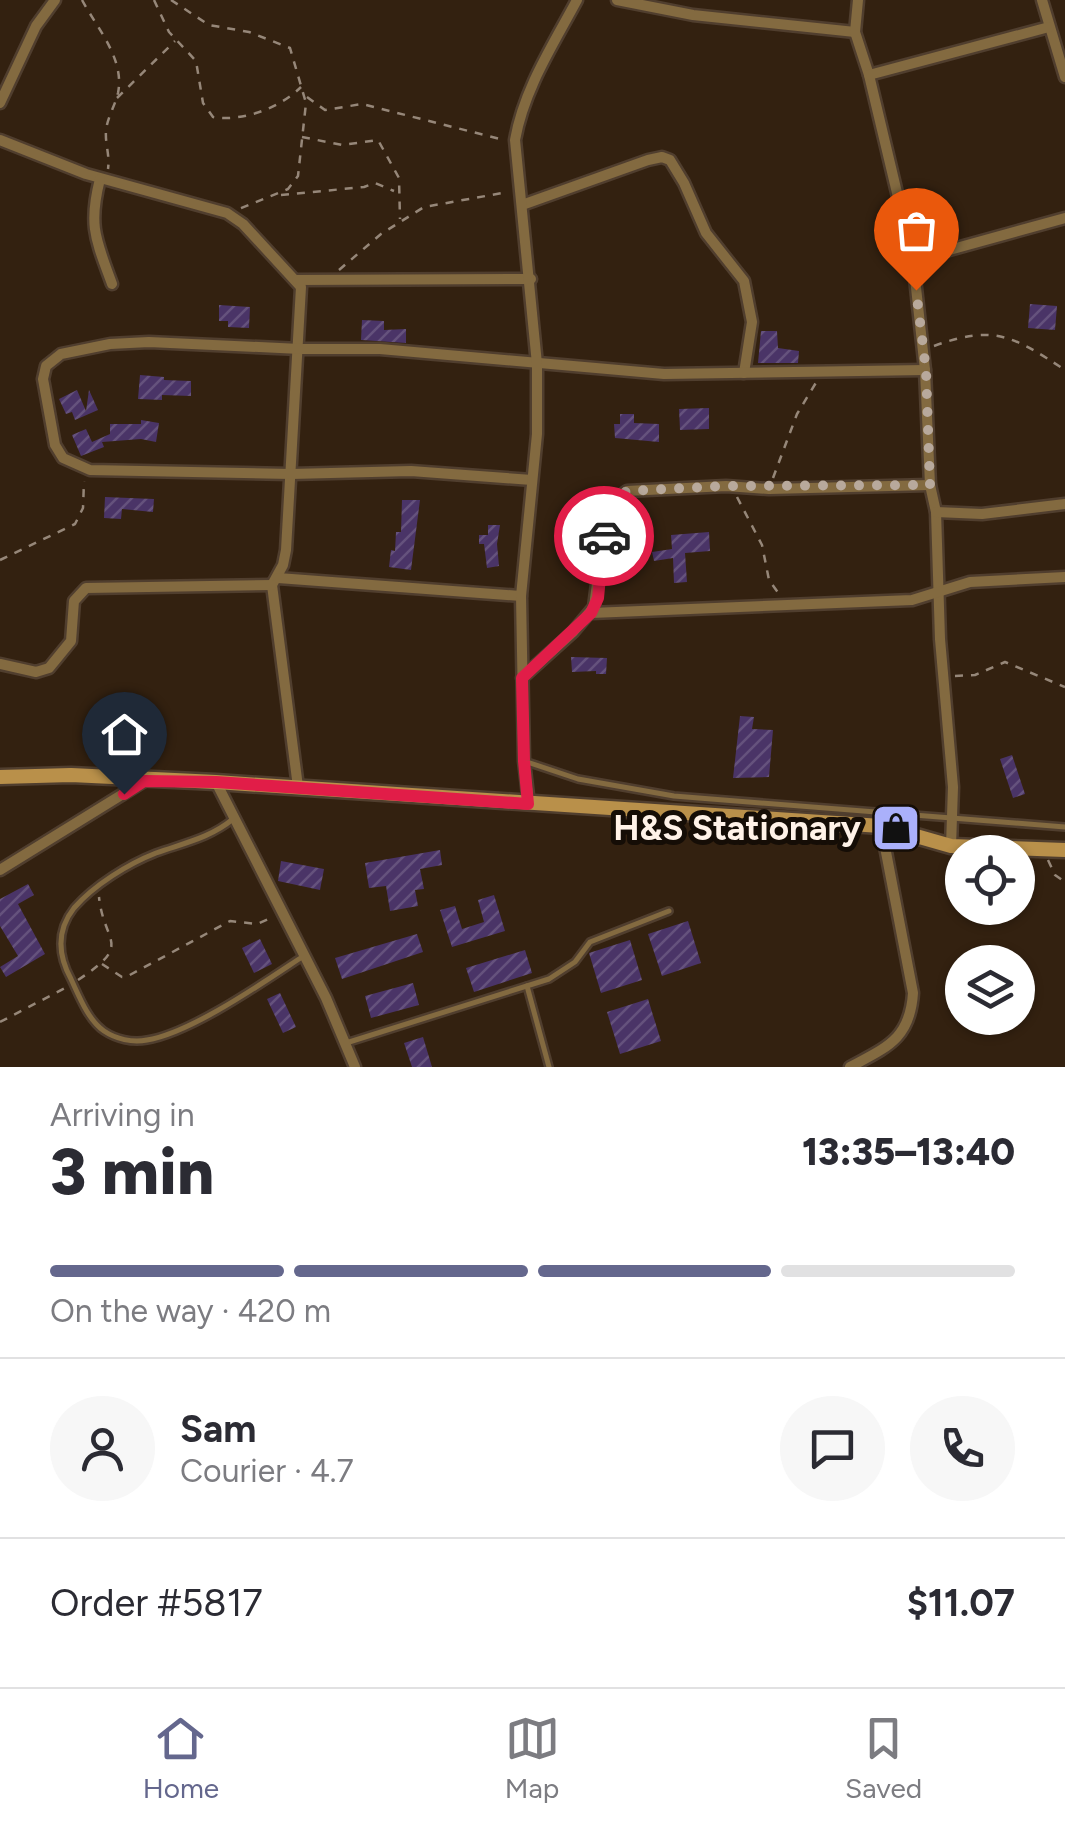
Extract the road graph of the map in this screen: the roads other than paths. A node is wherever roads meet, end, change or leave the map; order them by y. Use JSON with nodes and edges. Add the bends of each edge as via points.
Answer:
{"nodes":[{"id":1,"x":55,"y":0,"type":"edge"},
{"id":2,"x":577,"y":0,"type":"edge"},
{"id":3,"x":616,"y":0,"type":"edge"},
{"id":4,"x":858,"y":0,"type":"edge"},
{"id":5,"x":1042,"y":0,"type":"edge"},
{"id":6,"x":1049,"y":27,"type":"junction"},
{"id":7,"x":855,"y":32,"type":"junction"},
{"id":8,"x":869,"y":75,"type":"junction"},
{"id":9,"x":1065,"y":77,"type":"edge"},
{"id":10,"x":0,"y":104,"type":"edge"},
{"id":11,"x":0,"y":140,"type":"edge"},
{"id":12,"x":103,"y":179,"type":"junction"},
{"id":13,"x":522,"y":205,"type":"junction"},
{"id":14,"x":1065,"y":218,"type":"edge"},
{"id":15,"x":913,"y":260,"type":"junction"},
{"id":16,"x":531,"y":279,"type":"junction"},
{"id":17,"x":297,"y":280,"type":"junction"},
{"id":18,"x":112,"y":284,"type":"dead end"},
{"id":19,"x":300,"y":349,"type":"junction"},
{"id":20,"x":538,"y":364,"type":"junction"},
{"id":21,"x":926,"y":370,"type":"junction"},
{"id":22,"x":744,"y":374,"type":"junction"},
{"id":23,"x":291,"y":474,"type":"junction"},
{"id":24,"x":532,"y":480,"type":"junction"},
{"id":25,"x":930,"y":485,"type":"junction"},
{"id":26,"x":1065,"y":504,"type":"edge"},
{"id":27,"x":936,"y":512,"type":"junction"},
{"id":28,"x":1065,"y":577,"type":"edge"},
{"id":29,"x":275,"y":582,"type":"junction"},
{"id":30,"x":940,"y":591,"type":"junction"},
{"id":31,"x":521,"y":596,"type":"junction"},
{"id":32,"x":591,"y":613,"type":"junction"},
{"id":33,"x":0,"y":664,"type":"edge"},
{"id":34,"x":522,"y":678,"type":"junction"},
{"id":35,"x":524,"y":761,"type":"junction"},
{"id":36,"x":0,"y":777,"type":"edge"},
{"id":37,"x":144,"y":781,"type":"junction"},
{"id":38,"x":216,"y":782,"type":"junction"},
{"id":39,"x":298,"y":787,"type":"junction"},
{"id":40,"x":528,"y":804,"type":"junction"},
{"id":41,"x":952,"y":818,"type":"junction"},
{"id":42,"x":233,"y":819,"type":"junction"},
{"id":43,"x":881,"y":826,"type":"junction"},
{"id":44,"x":1065,"y":827,"type":"edge"},
{"id":45,"x":952,"y":835,"type":"edge"},
{"id":46,"x":945,"y":844,"type":"edge"},
{"id":47,"x":1035,"y":849,"type":"edge"},
{"id":48,"x":1065,"y":850,"type":"edge"},
{"id":49,"x":0,"y":870,"type":"edge"},
{"id":50,"x":669,"y":911,"type":"dead end"},
{"id":51,"x":305,"y":956,"type":"junction"},
{"id":52,"x":527,"y":986,"type":"junction"},
{"id":53,"x":346,"y":1042,"type":"junction"},
{"id":54,"x":355,"y":1067,"type":"edge"},
{"id":55,"x":549,"y":1067,"type":"edge"},
{"id":56,"x":850,"y":1067,"type":"edge"}],
"edges":[{"from":1,"to":10,"type":"street"},
{"from":2,"to":13,"type":"street","via":[[519,117]]},
{"from":3,"to":7,"type":"street"},
{"from":4,"to":7,"type":"street"},
{"from":5,"to":6,"type":"street"},
{"from":6,"to":8,"type":"street"},
{"from":6,"to":9,"type":"street"},
{"from":7,"to":8,"type":"street"},
{"from":8,"to":15,"type":"street"},
{"from":11,"to":12,"type":"street"},
{"from":12,"to":17,"type":"street","via":[[227,213]]},
{"from":12,"to":18,"type":"street","via":[[93,227]]},
{"from":13,"to":16,"type":"street"},
{"from":13,"to":22,"type":"street","via":[[648,160],[670,160],[706,233],[744,281],[752,322]]},
{"from":14,"to":15,"type":"street"},
{"from":15,"to":21,"type":"street"},
{"from":16,"to":17,"type":"street"},
{"from":16,"to":20,"type":"street"},
{"from":17,"to":19,"type":"street","via":[[303,300]]},
{"from":19,"to":20,"type":"street","via":[[380,349]]},
{"from":19,"to":23,"type":"street"},
{"from":19,"to":23,"type":"street","via":[[149,342],[70,351],[52,358],[43,378],[55,445],[63,458],[90,470]]},
{"from":20,"to":22,"type":"street"},
{"from":20,"to":24,"type":"street"},
{"from":21,"to":22,"type":"street"},
{"from":21,"to":25,"type":"street"},
{"from":23,"to":24,"type":"street","via":[[411,471]]},
{"from":23,"to":29,"type":"street","via":[[286,550]]},
{"from":24,"to":31,"type":"street"},
{"from":25,"to":27,"type":"street"},
{"from":25,"to":32,"type":"street","via":[[627,491],[606,506]]},
{"from":26,"to":27,"type":"street"},
{"from":27,"to":30,"type":"street"},
{"from":28,"to":30,"type":"street","via":[[979,580]]},
{"from":29,"to":31,"type":"street"},
{"from":29,"to":33,"type":"street","via":[[86,588],[74,601],[71,642],[49,668],[36,672]]},
{"from":29,"to":39,"type":"street"},
{"from":30,"to":32,"type":"street","via":[[912,600]]},
{"from":30,"to":41,"type":"street"},
{"from":31,"to":34,"type":"street"},
{"from":32,"to":34,"type":"street"},
{"from":34,"to":35,"type":"street"},
{"from":35,"to":40,"type":"street"},
{"from":35,"to":41,"type":"lane","via":[[651,793]]},
{"from":36,"to":37,"type":"main road"},
{"from":37,"to":38,"type":"main road"},
{"from":37,"to":49,"type":"street"},
{"from":38,"to":39,"type":"main road"},
{"from":38,"to":42,"type":"street"},
{"from":39,"to":40,"type":"main road"},
{"from":40,"to":43,"type":"main road"},
{"from":41,"to":44,"type":"lane"},
{"from":41,"to":45,"type":"street"},
{"from":42,"to":51,"type":"street"},
{"from":42,"to":51,"type":"lane","via":[[207,836],[142,859],[81,902],[62,932],[64,966],[96,1024],[137,1041],[207,1014]]},
{"from":43,"to":46,"type":"main road"},
{"from":43,"to":56,"type":"street","via":[[912,1005],[893,1042]]},
{"from":47,"to":48,"type":"main road"},
{"from":50,"to":52,"type":"lane","via":[[590,942],[565,970]]},
{"from":51,"to":53,"type":"street"},
{"from":52,"to":53,"type":"lane"},
{"from":52,"to":55,"type":"lane"},
{"from":53,"to":54,"type":"street"}]}
